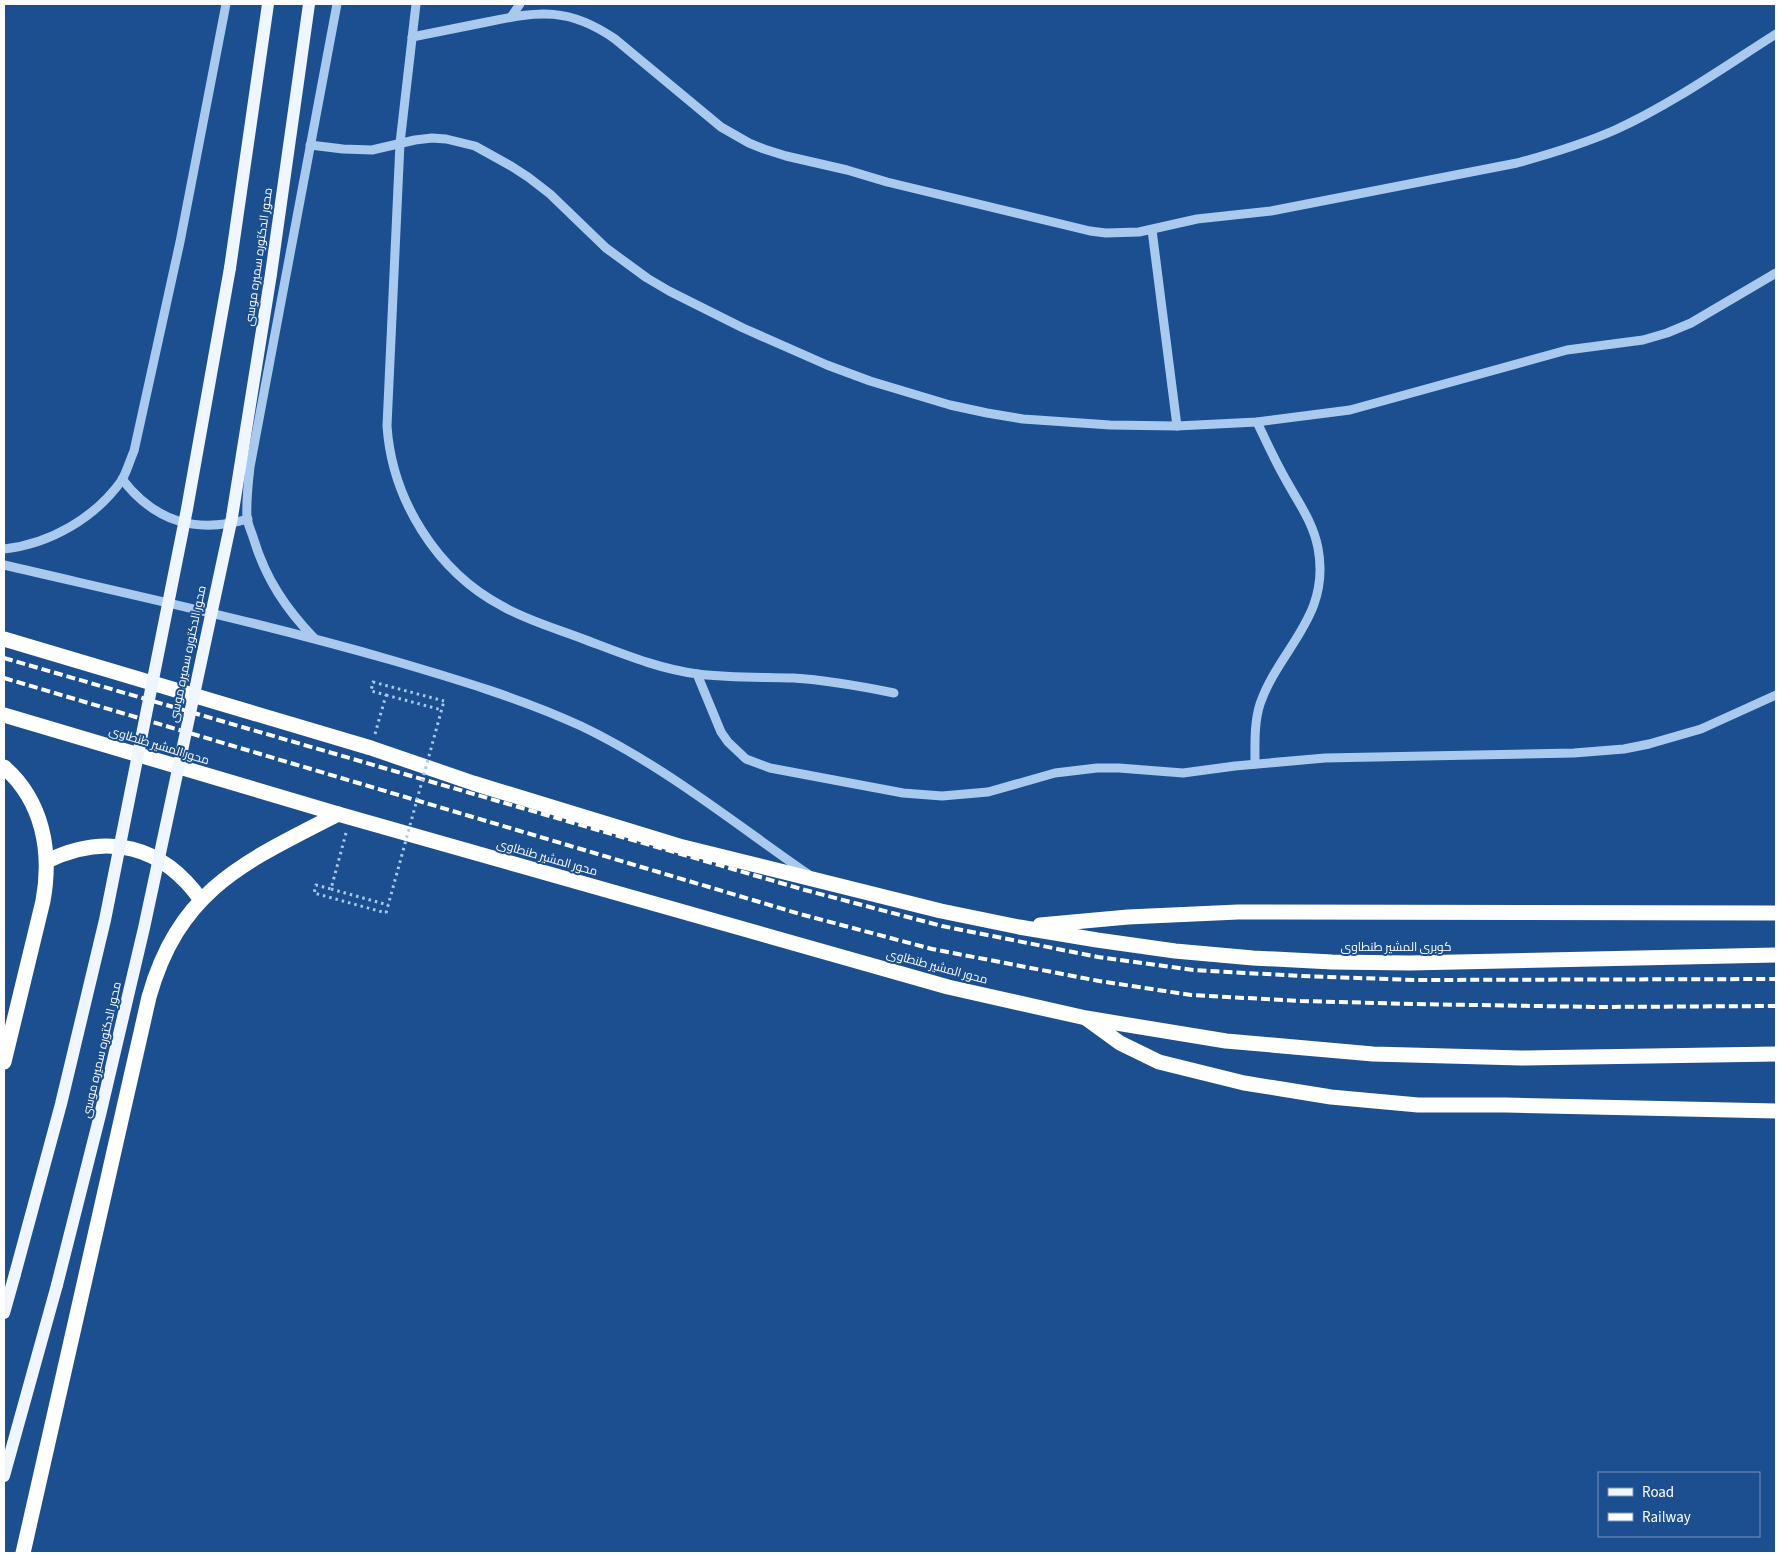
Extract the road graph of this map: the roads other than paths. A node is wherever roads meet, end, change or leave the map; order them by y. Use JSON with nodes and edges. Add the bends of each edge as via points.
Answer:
{"nodes":[{"id":1,"x":226,"y":4,"type":"edge"},
{"id":2,"x":268,"y":4,"type":"edge"},
{"id":3,"x":309,"y":4,"type":"edge"},
{"id":4,"x":337,"y":4,"type":"edge"},
{"id":5,"x":416,"y":4,"type":"edge"},
{"id":6,"x":520,"y":4,"type":"edge"},
{"id":7,"x":511,"y":17,"type":"junction"},
{"id":8,"x":1776,"y":34,"type":"edge"},
{"id":9,"x":412,"y":37,"type":"junction"},
{"id":10,"x":400,"y":143,"type":"junction"},
{"id":11,"x":310,"y":145,"type":"junction"},
{"id":12,"x":1152,"y":230,"type":"junction"},
{"id":13,"x":1776,"y":273,"type":"edge"},
{"id":14,"x":1257,"y":422,"type":"junction"},
{"id":15,"x":1177,"y":426,"type":"junction"},
{"id":16,"x":122,"y":479,"type":"junction"},
{"id":17,"x":248,"y":520,"type":"junction"},
{"id":18,"x":4,"y":549,"type":"edge"},
{"id":19,"x":4,"y":565,"type":"edge"},
{"id":20,"x":315,"y":638,"type":"junction"},
{"id":21,"x":4,"y":639,"type":"edge"},
{"id":22,"x":696,"y":674,"type":"junction"},
{"id":23,"x":894,"y":693,"type":"dead end"},
{"id":24,"x":1776,"y":695,"type":"edge"},
{"id":25,"x":4,"y":715,"type":"edge"},
{"id":26,"x":1255,"y":764,"type":"junction"},
{"id":27,"x":4,"y":768,"type":"edge"},
{"id":28,"x":344,"y":816,"type":"junction"},
{"id":29,"x":47,"y":861,"type":"junction"},
{"id":30,"x":819,"y":882,"type":"junction"},
{"id":31,"x":201,"y":900,"type":"junction"},
{"id":32,"x":1776,"y":913,"type":"edge"},
{"id":33,"x":1018,"y":927,"type":"junction"},
{"id":34,"x":1776,"y":955,"type":"edge"},
{"id":35,"x":1086,"y":1018,"type":"junction"},
{"id":36,"x":1776,"y":1054,"type":"edge"},
{"id":37,"x":4,"y":1062,"type":"edge"},
{"id":38,"x":1776,"y":1111,"type":"edge"},
{"id":39,"x":4,"y":1313,"type":"edge"},
{"id":40,"x":4,"y":1476,"type":"edge"},
{"id":41,"x":23,"y":1553,"type":"edge"}],
"edges":[{"from":1,"to":16,"type":"street","via":[[134,451]]},
{"from":2,"to":39,"type":"main road","bridge":true,"via":[[230,268],[187,509],[105,920],[61,1104]]},
{"from":3,"to":40,"type":"main road","name":"محور الدكتوره سميره موسى","bridge":true,"via":[[232,517],[142,937],[100,1115]]},
{"from":4,"to":11,"type":"street"},
{"from":5,"to":9,"type":"street"},
{"from":6,"to":7,"type":"street"},
{"from":7,"to":9,"type":"street"},
{"from":7,"to":12,"type":"street","via":[[557,14],[573,17],[602,30],[721,127],[764,150],[1090,231],[1123,233]]},
{"from":8,"to":12,"type":"street","via":[[1642,117],[1552,154],[1297,207],[1197,219]]},
{"from":9,"to":10,"type":"street"},
{"from":10,"to":11,"type":"street","via":[[357,151]]},
{"from":10,"to":15,"type":"street","via":[[446,139],[475,146],[528,177],[606,248],[646,278],[743,328],[827,365],[950,405],[987,413],[1060,422]]},
{"from":10,"to":22,"type":"street","via":[[387,426],[395,474],[408,506],[439,556],[466,583],[501,606],[645,662]]},
{"from":11,"to":17,"type":"street","via":[[250,468]]},
{"from":12,"to":15,"type":"street"},
{"from":13,"to":14,"type":"street","via":[[1691,323],[1643,340],[1567,350],[1350,410]]},
{"from":14,"to":15,"type":"street"},
{"from":14,"to":26,"type":"street","via":[[1307,516],[1314,532],[1320,564],[1316,600],[1310,616],[1261,703],[1254,736]]},
{"from":16,"to":17,"type":"street","via":[[143,502],[185,523],[217,526]]},
{"from":16,"to":18,"type":"street","via":[[98,506],[68,528],[32,544]]},
{"from":17,"to":20,"type":"street","via":[[271,583],[283,603]]},
{"from":19,"to":20,"type":"street"},
{"from":20,"to":30,"type":"street","via":[[480,686],[582,727],[677,780]]},
{"from":21,"to":30,"type":"highway","via":[[371,748],[575,816]]},
{"from":22,"to":23,"type":"street","via":[[826,681]]},
{"from":22,"to":26,"type":"street","via":[[721,732],[746,759],[770,768],[903,793],[942,796],[988,792],[1055,773],[1097,768],[1183,773]]},
{"from":24,"to":26,"type":"street","via":[[1702,729],[1624,749],[1325,758]]},
{"from":25,"to":28,"type":"highway","name":"محور المشير طنطاوى"},
{"from":27,"to":29,"type":"highway","via":[[21,785],[36,812],[46,844]]},
{"from":28,"to":31,"type":"highway","via":[[244,864]]},
{"from":28,"to":35,"type":"highway","name":"محور المشير طنطاوى","via":[[948,987]]},
{"from":29,"to":31,"type":"highway","via":[[71,850],[97,846],[132,849],[178,873]]},
{"from":29,"to":37,"type":"highway","via":[[43,901]]},
{"from":30,"to":33,"type":"highway"},
{"from":31,"to":41,"type":"highway","via":[[169,945],[149,997]]},
{"from":32,"to":33,"type":"highway","via":[[1238,912]]},
{"from":33,"to":34,"type":"highway","name":"كوبرى المشير طنطاوى","via":[[1175,950],[1332,962],[1410,964]]},
{"from":35,"to":36,"type":"highway","via":[[1226,1041],[1373,1054],[1521,1058]]},
{"from":35,"to":38,"type":"highway","via":[[1120,1044],[1158,1062],[1244,1083],[1330,1097],[1418,1105]]}]}
